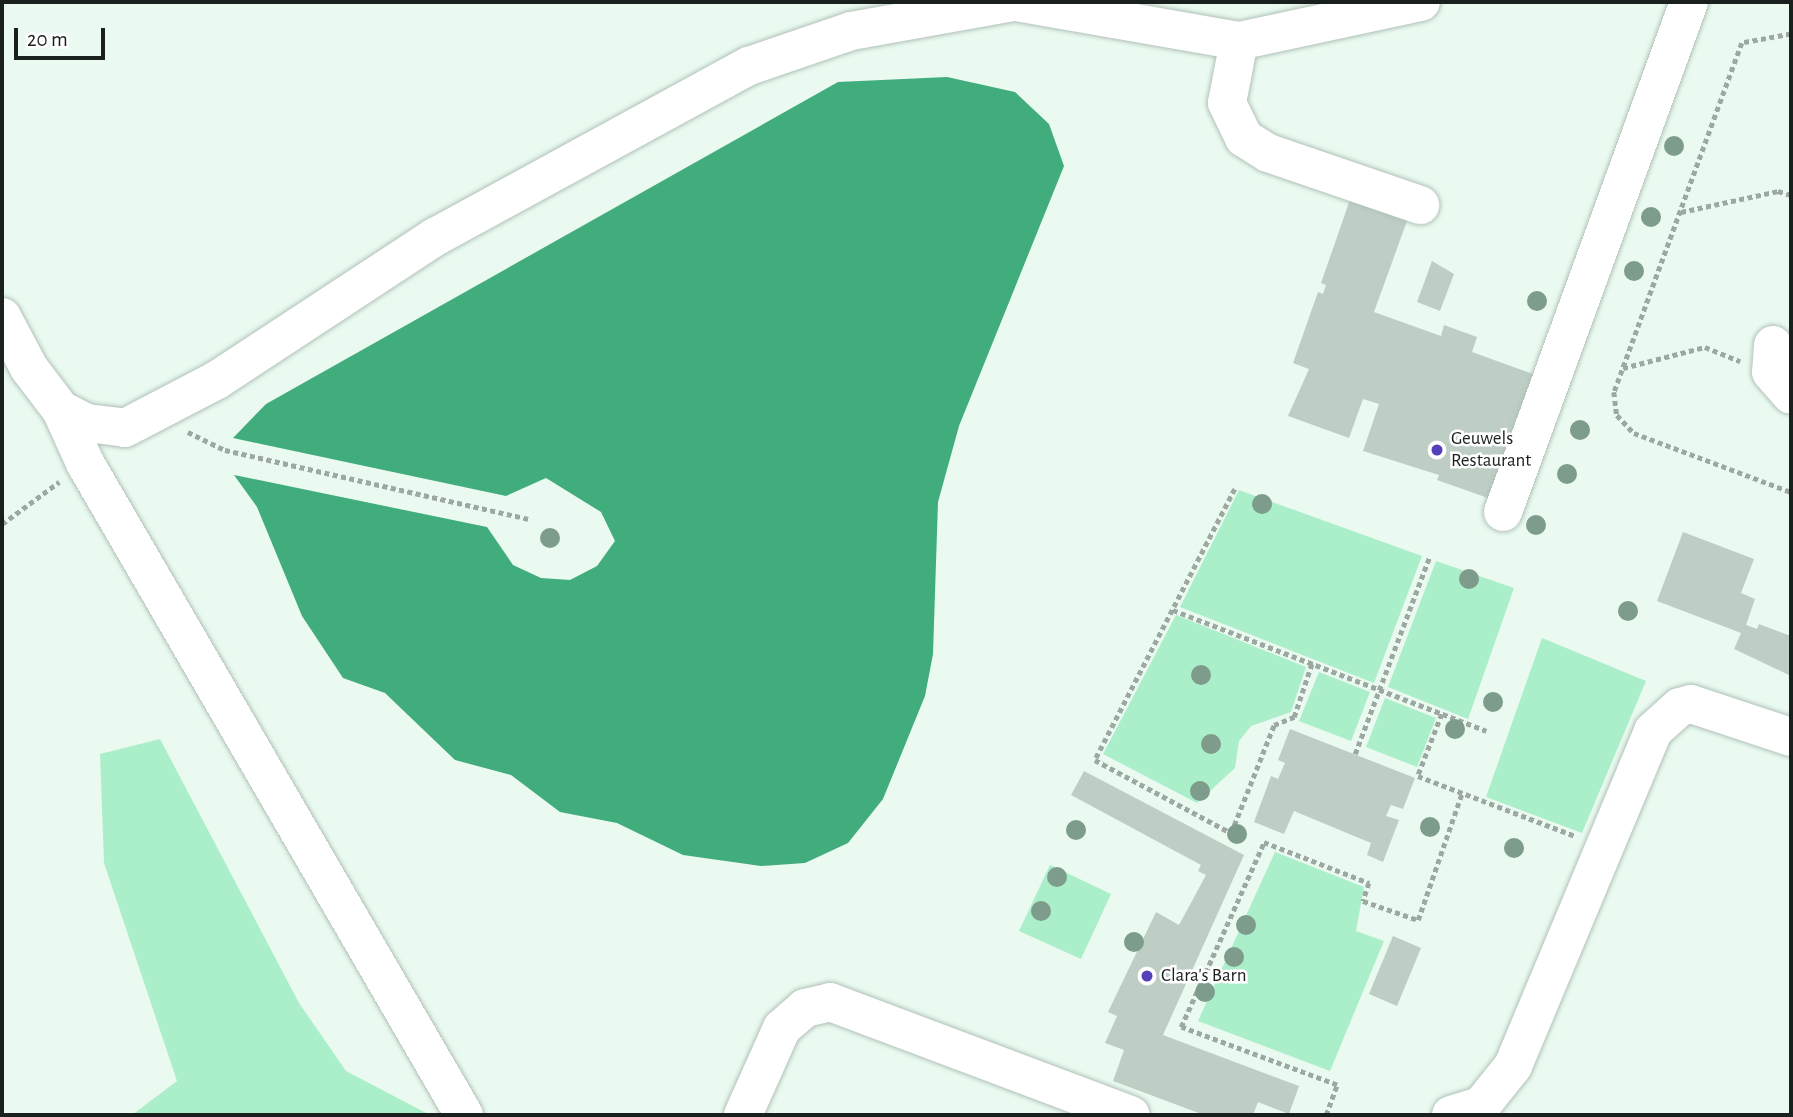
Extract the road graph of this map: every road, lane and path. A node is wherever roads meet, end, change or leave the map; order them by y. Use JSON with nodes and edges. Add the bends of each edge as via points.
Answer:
{"nodes":[{"id":1,"x":1015,"y":2,"type":"edge"},
{"id":2,"x":1420,"y":2,"type":"edge"},
{"id":3,"x":1689,"y":2,"type":"edge"},
{"id":4,"x":1791,"y":34,"type":"edge"},
{"id":5,"x":1239,"y":41,"type":"junction"},
{"id":6,"x":1791,"y":195,"type":"edge"},
{"id":7,"x":1420,"y":205,"type":"dead end"},
{"id":8,"x":1680,"y":212,"type":"junction"},
{"id":9,"x":2,"y":317,"type":"edge"},
{"id":10,"x":1757,"y":354,"type":"joint"},
{"id":11,"x":1623,"y":368,"type":"junction"},
{"id":12,"x":1791,"y":395,"type":"edge"},
{"id":13,"x":61,"y":410,"type":"junction"},
{"id":14,"x":153,"y":416,"type":"junction"},
{"id":15,"x":85,"y":463,"type":"junction"},
{"id":16,"x":1235,"y":489,"type":"dead end"},
{"id":17,"x":1791,"y":492,"type":"edge"},
{"id":18,"x":1503,"y":512,"type":"dead end"},
{"id":19,"x":528,"y":519,"type":"dead end"},
{"id":20,"x":2,"y":524,"type":"edge"},
{"id":21,"x":1429,"y":558,"type":"dead end"},
{"id":22,"x":1173,"y":610,"type":"junction"},
{"id":23,"x":1312,"y":663,"type":"junction"},
{"id":24,"x":1379,"y":690,"type":"junction"},
{"id":25,"x":1442,"y":714,"type":"junction"},
{"id":26,"x":1486,"y":731,"type":"dead end"},
{"id":27,"x":1791,"y":737,"type":"edge"},
{"id":28,"x":1355,"y":754,"type":"dead end"},
{"id":29,"x":1462,"y":793,"type":"junction"},
{"id":30,"x":1605,"y":848,"type":"junction"},
{"id":31,"x":464,"y":1115,"type":"edge"},
{"id":32,"x":743,"y":1115,"type":"edge"},
{"id":33,"x":1130,"y":1115,"type":"edge"},
{"id":34,"x":1326,"y":1115,"type":"edge"},
{"id":35,"x":1451,"y":1115,"type":"edge"}],
"edges":[{"from":1,"to":5,"type":"lane"},
{"from":1,"to":14,"type":"lane","via":[[850,31],[749,66],[435,237]]},
{"from":2,"to":5,"type":"lane"},
{"from":3,"to":18,"type":"lane"},
{"from":4,"to":8,"type":"path","via":[[1742,43]]},
{"from":5,"to":7,"type":"lane","via":[[1227,103],[1244,138],[1268,153]]},
{"from":6,"to":8,"type":"path","via":[[1778,191]]},
{"from":8,"to":11,"type":"path"},
{"from":9,"to":13,"type":"lane","via":[[29,368]]},
{"from":10,"to":11,"type":"path","via":[[1705,347]]},
{"from":10,"to":12,"type":"lane","via":[[1768,358],[1772,372]]},
{"from":11,"to":17,"type":"path","via":[[1614,392],[1617,415],[1634,433]]},
{"from":13,"to":14,"type":"lane","via":[[109,428]]},
{"from":13,"to":15,"type":"lane"},
{"from":14,"to":19,"type":"path","via":[[225,450]]},
{"from":15,"to":20,"type":"path"},
{"from":15,"to":31,"type":"lane"},
{"from":16,"to":22,"type":"path"},
{"from":21,"to":24,"type":"path"},
{"from":22,"to":23,"type":"path"},
{"from":22,"to":23,"type":"path","via":[[1095,760],[1231,833],[1274,725],[1294,717]]},
{"from":23,"to":24,"type":"path"},
{"from":24,"to":25,"type":"path"},
{"from":24,"to":28,"type":"path"},
{"from":25,"to":26,"type":"path"},
{"from":25,"to":29,"type":"path","via":[[1418,776]]},
{"from":27,"to":30,"type":"lane","via":[[1705,705],[1680,706],[1653,731]]},
{"from":29,"to":30,"type":"path"},
{"from":29,"to":34,"type":"path","via":[[1418,920],[1363,901],[1369,883],[1264,842],[1181,1027],[1337,1085]]},
{"from":30,"to":35,"type":"lane","via":[[1506,1081],[1481,1106]]},
{"from":32,"to":33,"type":"lane","via":[[782,1028],[806,1008],[830,1002]]}]}
